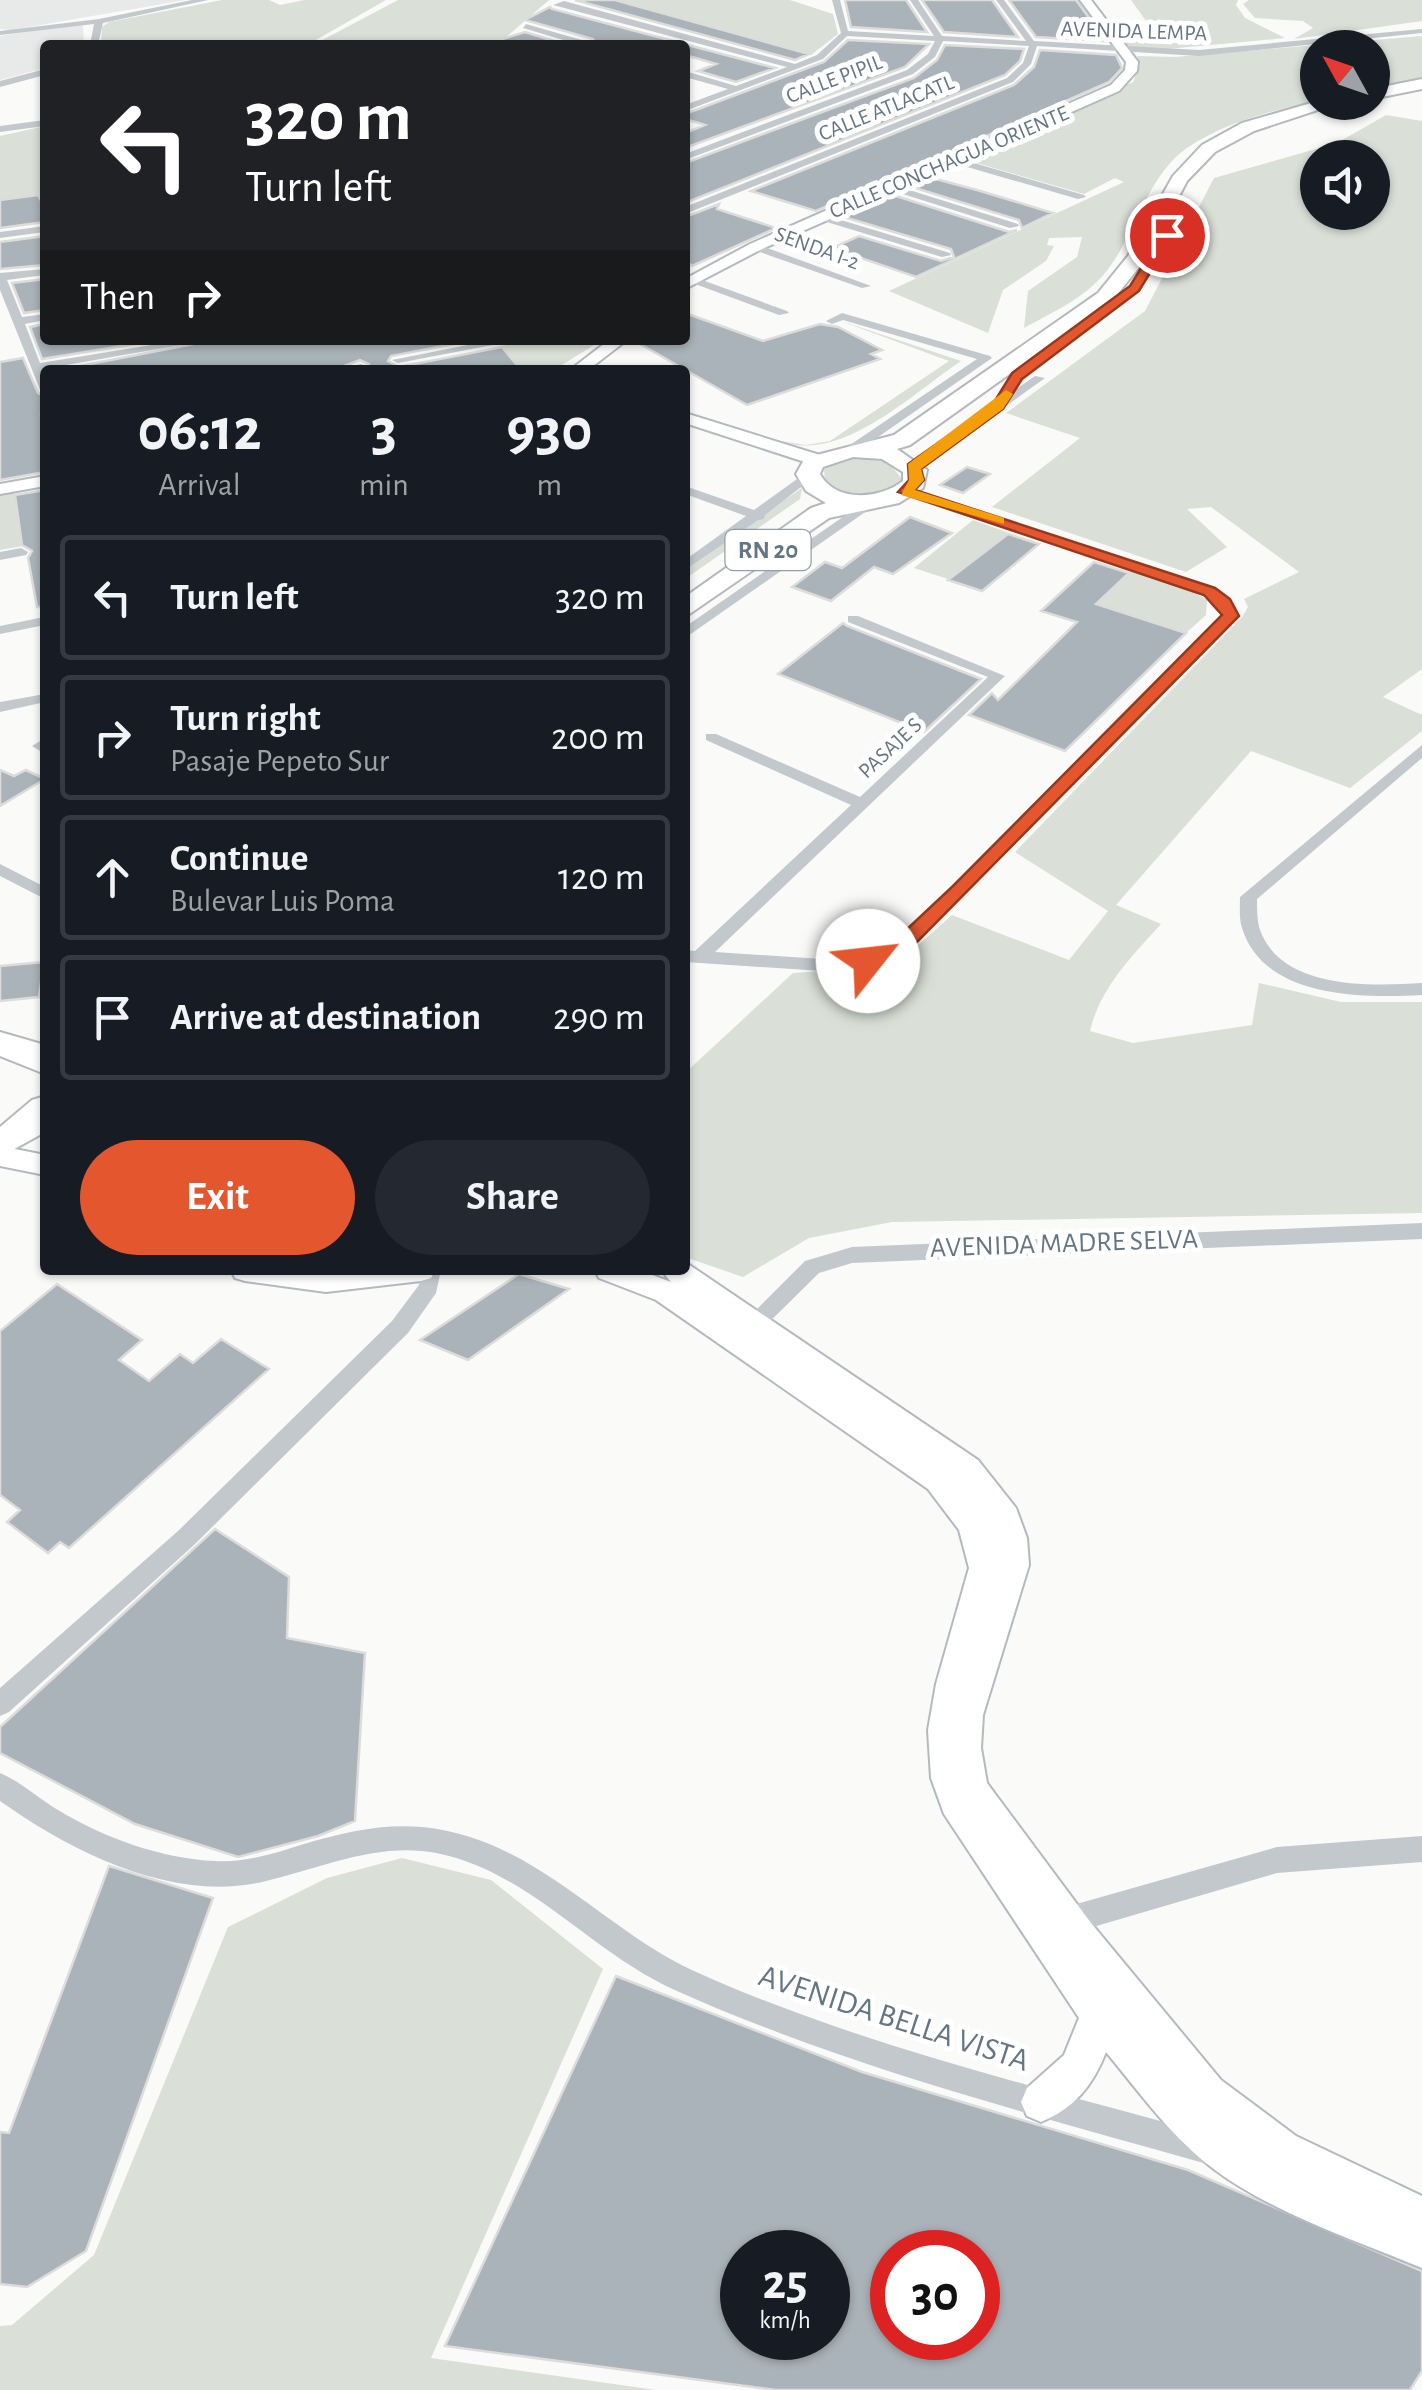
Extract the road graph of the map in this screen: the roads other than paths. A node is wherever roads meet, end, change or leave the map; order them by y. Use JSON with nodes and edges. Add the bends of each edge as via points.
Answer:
{"nodes":[{"id":1,"x":204,"y":0,"type":"edge"},
{"id":2,"x":836,"y":0,"type":"edge"},
{"id":3,"x":914,"y":0,"type":"edge"},
{"id":4,"x":1000,"y":0,"type":"edge"},
{"id":5,"x":1085,"y":0,"type":"edge"},
{"id":6,"x":561,"y":4,"type":"dead end"},
{"id":7,"x":99,"y":21,"type":"junction"},
{"id":8,"x":526,"y":26,"type":"dead end"},
{"id":9,"x":1197,"y":26,"type":"dead end"},
{"id":10,"x":1107,"y":27,"type":"junction"},
{"id":11,"x":1422,"y":31,"type":"edge"},
{"id":12,"x":845,"y":32,"type":"junction"},
{"id":13,"x":0,"y":33,"type":"edge"},
{"id":14,"x":940,"y":38,"type":"junction"},
{"id":15,"x":95,"y":40,"type":"edge"},
{"id":16,"x":572,"y":40,"type":"edge"},
{"id":17,"x":1034,"y":45,"type":"junction"},
{"id":18,"x":1128,"y":51,"type":"junction"},
{"id":19,"x":798,"y":67,"type":"junction"},
{"id":20,"x":40,"y":73,"type":"edge"},
{"id":21,"x":690,"y":75,"type":"edge"},
{"id":22,"x":0,"y":84,"type":"edge"},
{"id":23,"x":1422,"y":87,"type":"edge"},
{"id":24,"x":738,"y":89,"type":"junction"},
{"id":25,"x":1390,"y":93,"type":"edge"},
{"id":26,"x":690,"y":106,"type":"edge"},
{"id":27,"x":1300,"y":112,"type":"edge"},
{"id":28,"x":1300,"y":119,"type":"edge"},
{"id":29,"x":40,"y":124,"type":"edge"},
{"id":30,"x":0,"y":128,"type":"edge"},
{"id":31,"x":690,"y":155,"type":"edge"},
{"id":32,"x":959,"y":162,"type":"junction"},
{"id":33,"x":890,"y":188,"type":"junction"},
{"id":34,"x":1081,"y":197,"type":"dead end"},
{"id":35,"x":690,"y":210,"type":"edge"},
{"id":36,"x":821,"y":217,"type":"junction"},
{"id":37,"x":1014,"y":226,"type":"dead end"},
{"id":38,"x":40,"y":229,"type":"edge"},
{"id":39,"x":0,"y":235,"type":"edge"},
{"id":40,"x":756,"y":246,"type":"junction"},
{"id":41,"x":946,"y":255,"type":"dead end"},
{"id":42,"x":40,"y":273,"type":"edge"},
{"id":43,"x":690,"y":277,"type":"edge"},
{"id":44,"x":690,"y":277,"type":"edge"},
{"id":45,"x":1,"y":283,"type":"edge"},
{"id":46,"x":866,"y":286,"type":"dead end"},
{"id":47,"x":783,"y":313,"type":"dead end"},
{"id":48,"x":40,"y":318,"type":"edge"},
{"id":49,"x":20,"y":321,"type":"junction"},
{"id":50,"x":832,"y":322,"type":"dead end"},
{"id":51,"x":173,"y":345,"type":"edge"},
{"id":52,"x":484,"y":345,"type":"edge"},
{"id":53,"x":612,"y":345,"type":"edge"},
{"id":54,"x":398,"y":360,"type":"dead end"},
{"id":55,"x":49,"y":365,"type":"edge"},
{"id":56,"x":586,"y":365,"type":"edge"},
{"id":57,"x":37,"y":367,"type":"junction"},
{"id":58,"x":40,"y":367,"type":"edge"},
{"id":59,"x":40,"y":375,"type":"edge"},
{"id":60,"x":1028,"y":377,"type":"junction"},
{"id":61,"x":998,"y":406,"type":"joint"},
{"id":62,"x":690,"y":420,"type":"edge"},
{"id":63,"x":859,"y":450,"type":"junction"},
{"id":64,"x":909,"y":464,"type":"junction"},
{"id":65,"x":813,"y":474,"type":"junction"},
{"id":66,"x":40,"y":482,"type":"edge"},
{"id":67,"x":0,"y":489,"type":"edge"},
{"id":68,"x":690,"y":492,"type":"edge"},
{"id":69,"x":906,"y":492,"type":"junction"},
{"id":70,"x":865,"y":501,"type":"junction"},
{"id":71,"x":759,"y":516,"type":"junction"},
{"id":72,"x":22,"y":552,"type":"dead end"},
{"id":73,"x":0,"y":556,"type":"edge"},
{"id":74,"x":690,"y":563,"type":"edge"},
{"id":75,"x":690,"y":587,"type":"edge"},
{"id":76,"x":690,"y":605,"type":"edge"},
{"id":77,"x":853,"y":618,"type":"dead end"},
{"id":78,"x":39,"y":624,"type":"edge"},
{"id":79,"x":0,"y":630,"type":"edge"},
{"id":80,"x":690,"y":630,"type":"edge"},
{"id":81,"x":40,"y":699,"type":"edge"},
{"id":82,"x":0,"y":708,"type":"edge"},
{"id":83,"x":710,"y":738,"type":"dead end"},
{"id":84,"x":1422,"y":750,"type":"edge"},
{"id":85,"x":862,"y":804,"type":"junction"},
{"id":86,"x":0,"y":869,"type":"edge"},
{"id":87,"x":40,"y":891,"type":"edge"},
{"id":88,"x":691,"y":957,"type":"edge"},
{"id":89,"x":1422,"y":989,"type":"edge"},
{"id":90,"x":40,"y":1030,"type":"edge"},
{"id":91,"x":0,"y":1043,"type":"edge"},
{"id":92,"x":40,"y":1058,"type":"edge"},
{"id":93,"x":40,"y":1114,"type":"edge"},
{"id":94,"x":0,"y":1144,"type":"edge"},
{"id":95,"x":0,"y":1156,"type":"edge"},
{"id":96,"x":40,"y":1163,"type":"edge"},
{"id":97,"x":1422,"y":1231,"type":"edge"},
{"id":98,"x":280,"y":1275,"type":"edge"},
{"id":99,"x":378,"y":1275,"type":"edge"},
{"id":100,"x":430,"y":1275,"type":"edge"},
{"id":101,"x":623,"y":1275,"type":"edge"},
{"id":102,"x":681,"y":1275,"type":"edge"},
{"id":103,"x":746,"y":1330,"type":"junction"},
{"id":104,"x":0,"y":1704,"type":"edge"},
{"id":105,"x":0,"y":1786,"type":"edge"},
{"id":106,"x":1422,"y":1848,"type":"edge"},
{"id":107,"x":1055,"y":1926,"type":"junction"},
{"id":108,"x":1112,"y":2004,"type":"junction"},
{"id":109,"x":1042,"y":2102,"type":"junction"},
{"id":110,"x":1228,"y":2155,"type":"junction"},
{"id":111,"x":1422,"y":2216,"type":"edge"},
{"id":112,"x":1422,"y":2247,"type":"edge"}],
"edges":[{"from":1,"to":7,"type":"street"},
{"from":2,"to":12,"type":"street"},
{"from":3,"to":14,"type":"street"},
{"from":4,"to":17,"type":"street"},
{"from":5,"to":10,"type":"main road"},
{"from":6,"to":19,"type":"street"},
{"from":7,"to":13,"type":"street"},
{"from":7,"to":15,"type":"street"},
{"from":8,"to":16,"type":"street"},
{"from":9,"to":10,"type":"street"},
{"from":10,"to":18,"type":"main road"},
{"from":11,"to":18,"type":"street","name":"AVENIDA LEMPA","via":[[1199,53]]},
{"from":12,"to":14,"type":"street","name":"AVENIDA LEMPA"},
{"from":12,"to":19,"type":"street","via":[[820,57]]},
{"from":14,"to":17,"type":"street","name":"AVENIDA LEMPA"},
{"from":14,"to":31,"type":"street","name":"CALLE PIPIL","via":[[932,55],[910,72]]},
{"from":17,"to":18,"type":"street","name":"AVENIDA LEMPA"},
{"from":17,"to":35,"type":"street","name":"CALLE ATLACATL","via":[[1010,80]]},
{"from":18,"to":32,"type":"main road","name":"CALLE CONCHAGUA ORIENTE","via":[[1131,71],[1115,88]]},
{"from":19,"to":24,"type":"street"},
{"from":20,"to":22,"type":"street"},
{"from":21,"to":24,"type":"street"},
{"from":23,"to":25,"type":"highway"},
{"from":24,"to":26,"type":"street"},
{"from":27,"to":63,"type":"highway","via":[[1207,150],[1179,179],[1128,274],[1105,297],[902,440]]},
{"from":28,"to":60,"type":"highway","via":[[1217,156],[1192,185],[1134,288]]},
{"from":29,"to":30,"type":"street"},
{"from":32,"to":33,"type":"main road","name":"CALLE CONCHAGUA ORIENTE"},
{"from":32,"to":34,"type":"street"},
{"from":33,"to":36,"type":"main road","name":"CALLE CONCHAGUA ORIENTE"},
{"from":33,"to":37,"type":"street"},
{"from":36,"to":40,"type":"main road","name":"CALLE CONCHAGUA ORIENTE"},
{"from":36,"to":41,"type":"street"},
{"from":38,"to":39,"type":"street"},
{"from":40,"to":43,"type":"main road","name":"CALLE CONCHAGUA ORIENTE"},
{"from":40,"to":46,"type":"street","name":"SENDA I-2"},
{"from":42,"to":45,"type":"street"},
{"from":44,"to":47,"type":"street"},
{"from":45,"to":49,"type":"street"},
{"from":48,"to":49,"type":"street"},
{"from":49,"to":57,"type":"street"},
{"from":50,"to":63,"type":"street","via":[[842,316],[986,358]]},
{"from":51,"to":55,"type":"street"},
{"from":52,"to":54,"type":"street"},
{"from":53,"to":56,"type":"main road"},
{"from":57,"to":58,"type":"street"},
{"from":57,"to":59,"type":"street"},
{"from":60,"to":61,"type":"highway"},
{"from":60,"to":64,"type":"highway","via":[[919,445]]},
{"from":61,"to":64,"type":"street"},
{"from":62,"to":65,"type":"main road"},
{"from":63,"to":64,"type":"highway"},
{"from":63,"to":65,"type":"highway"},
{"from":64,"to":69,"type":"highway","via":[[916,480]]},
{"from":65,"to":70,"type":"highway","number":"RN 20","via":[[827,494]]},
{"from":65,"to":71,"type":"street"},
{"from":65,"to":75,"type":"highway","number":"RN 20","via":[[810,503]]},
{"from":66,"to":67,"type":"main road"},
{"from":68,"to":71,"type":"street"},
{"from":69,"to":70,"type":"highway","number":"RN 20"},
{"from":69,"to":88,"type":"street","via":[[1194,586],[1224,603],[1230,616],[910,938],[868,961],[837,966]]},
{"from":70,"to":76,"type":"highway","number":"RN 20","via":[[820,512]]},
{"from":70,"to":80,"type":"street"},
{"from":71,"to":74,"type":"street"},
{"from":72,"to":73,"type":"street"},
{"from":77,"to":85,"type":"street","name":"PASAJE S","via":[[998,676]]},
{"from":78,"to":79,"type":"street"},
{"from":81,"to":82,"type":"street"},
{"from":83,"to":85,"type":"street"},
{"from":84,"to":89,"type":"street","via":[[1248,897],[1246,919],[1264,954],[1319,984],[1354,992]]},
{"from":85,"to":88,"type":"street","name":"PASAJE S"},
{"from":86,"to":87,"type":"street"},
{"from":90,"to":91,"type":"highway"},
{"from":91,"to":92,"type":"highway"},
{"from":93,"to":94,"type":"highway"},
{"from":95,"to":96,"type":"main road"},
{"from":97,"to":103,"type":"street","name":"AVENIDA MADRE SELVA","via":[[852,1254],[812,1266]]},
{"from":98,"to":99,"type":"main road","via":[[326,1281]]},
{"from":100,"to":104,"type":"street","via":[[400,1328],[186,1538]]},
{"from":101,"to":103,"type":"main road"},
{"from":102,"to":103,"type":"main road"},
{"from":103,"to":107,"type":"main road","via":[[939,1480],[971,1518],[985,1571],[945,1708],[948,1780],[957,1802]]},
{"from":105,"to":109,"type":"street","name":"AVENIDA BELLA VISTA","via":[[64,1828],[194,1872],[270,1868],[330,1846],[389,1836],[471,1850],[519,1873],[679,1978],[793,2027]]},
{"from":106,"to":107,"type":"street","via":[[1277,1860]]},
{"from":107,"to":108,"type":"main road"},
{"from":108,"to":109,"type":"main road","via":[[1067,2084]]},
{"from":108,"to":110,"type":"main road","via":[[1183,2114]]},
{"from":108,"to":111,"type":"main road","via":[[1234,2121],[1325,2176]]},
{"from":109,"to":110,"type":"street","name":"AVENIDA BELLA VISTA"},
{"from":110,"to":112,"type":"main road"}]}
